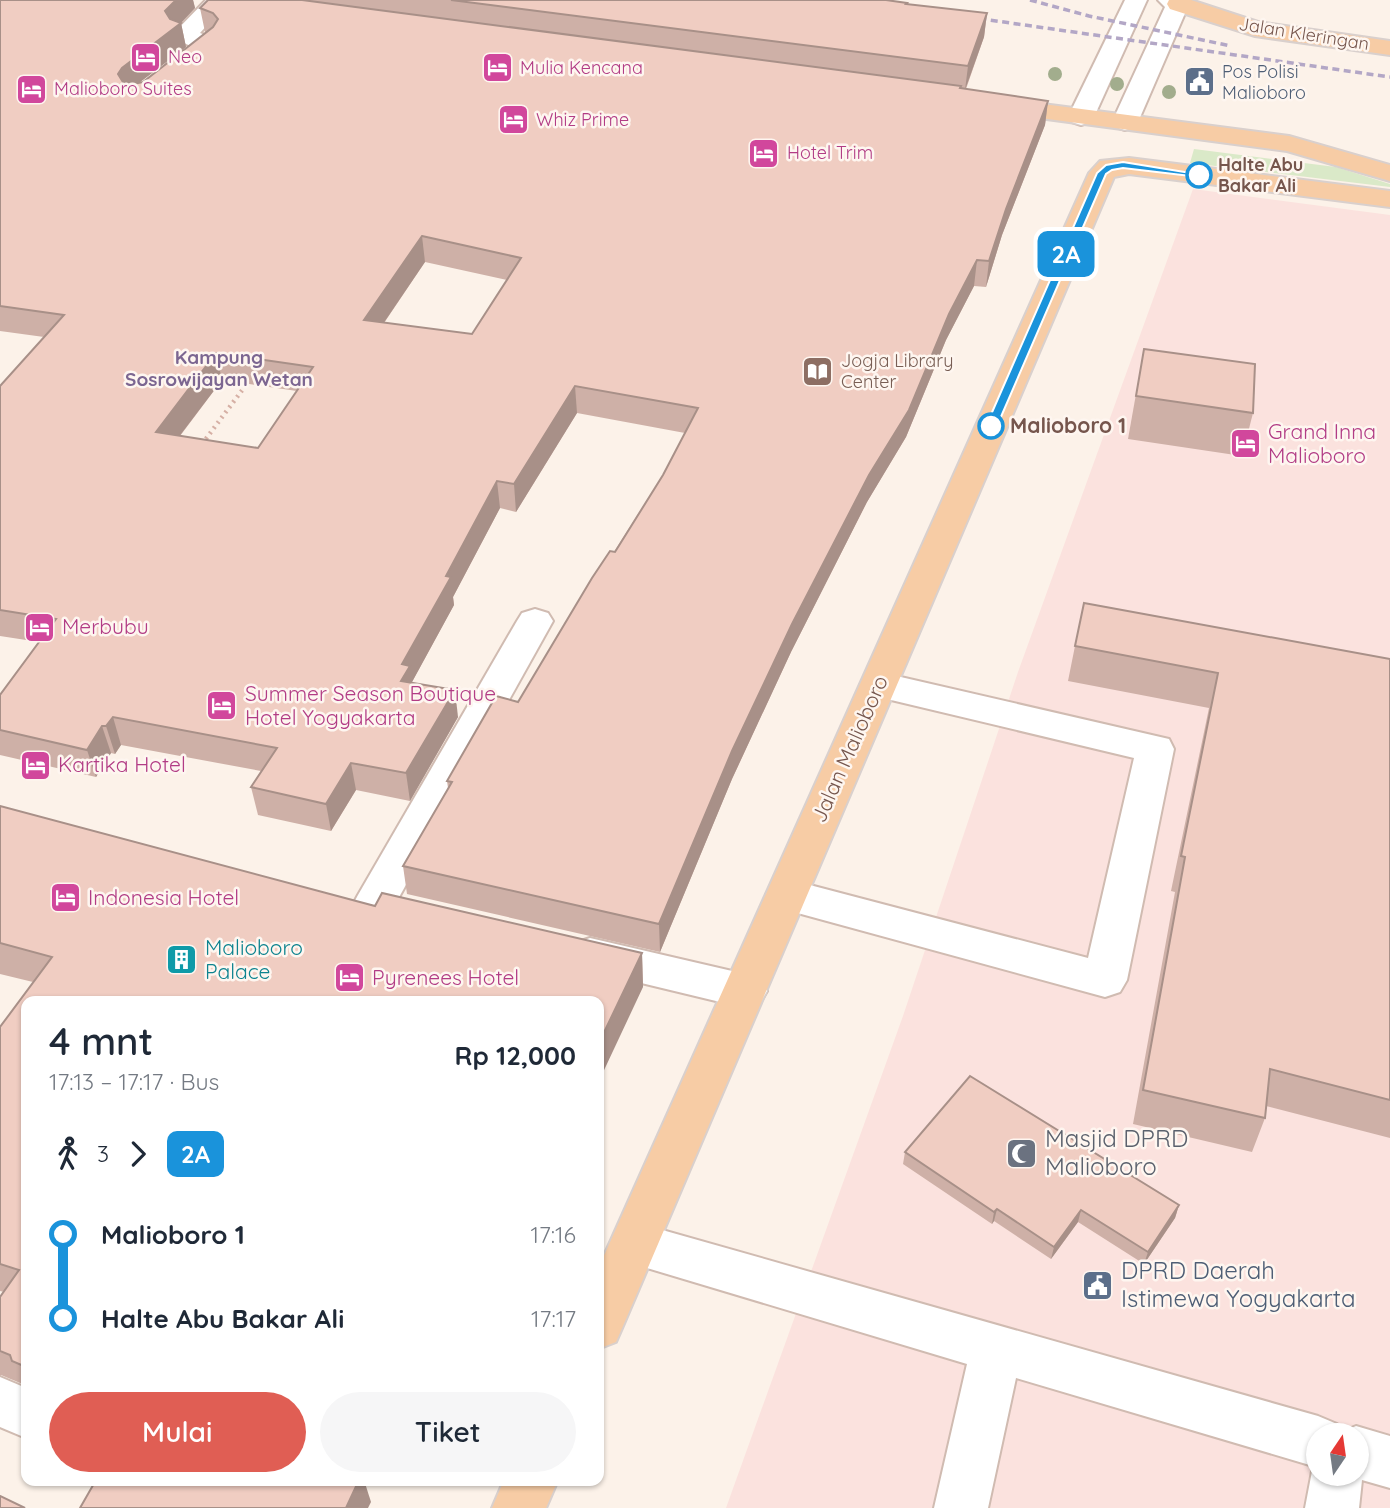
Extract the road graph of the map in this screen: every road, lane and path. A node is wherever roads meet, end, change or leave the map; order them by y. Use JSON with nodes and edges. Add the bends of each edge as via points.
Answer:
{"nodes":[{"id":1,"x":1136,"y":0,"type":"edge"},
{"id":2,"x":210,"y":1,"type":"edge"},
{"id":3,"x":1176,"y":1,"type":"edge"},
{"id":4,"x":244,"y":6,"type":"edge"},
{"id":5,"x":1219,"y":9,"type":"edge"},
{"id":6,"x":1390,"y":48,"type":"edge"},
{"id":7,"x":158,"y":83,"type":"edge"},
{"id":8,"x":969,"y":102,"type":"edge"},
{"id":9,"x":1081,"y":117,"type":"junction"},
{"id":10,"x":1125,"y":122,"type":"junction"},
{"id":11,"x":1390,"y":173,"type":"edge"},
{"id":12,"x":1390,"y":199,"type":"edge"},
{"id":13,"x":253,"y":376,"type":"edge"},
{"id":14,"x":197,"y":449,"type":"edge"},
{"id":15,"x":535,"y":621,"type":"dead end"},
{"id":16,"x":879,"y":685,"type":"junction"},
{"id":17,"x":787,"y":895,"type":"junction"},
{"id":18,"x":333,"y":897,"type":"edge"},
{"id":19,"x":373,"y":906,"type":"junction"},
{"id":20,"x":414,"y":915,"type":"edge"},
{"id":21,"x":549,"y":946,"type":"edge"},
{"id":22,"x":745,"y":991,"type":"junction"},
{"id":23,"x":634,"y":1244,"type":"junction"},
{"id":24,"x":604,"y":1312,"type":"edge"},
{"id":25,"x":996,"y":1351,"type":"junction"},
{"id":26,"x":0,"y":1402,"type":"edge"},
{"id":27,"x":21,"y":1411,"type":"edge"},
{"id":28,"x":1306,"y":1439,"type":"edge"},
{"id":29,"x":1369,"y":1456,"type":"edge"},
{"id":30,"x":1390,"y":1462,"type":"edge"},
{"id":31,"x":528,"y":1486,"type":"edge"},
{"id":32,"x":1335,"y":1486,"type":"edge"},
{"id":33,"x":519,"y":1508,"type":"edge"},
{"id":34,"x":961,"y":1508,"type":"edge"},
{"id":35,"x":1332,"y":1508,"type":"edge"}],
"edges":[{"from":1,"to":9,"type":"street"},
{"from":2,"to":4,"type":"main road"},
{"from":2,"to":7,"type":"street","via":[[184,35],[208,44]]},
{"from":3,"to":5,"type":"main road","name":"Jalan Kleringan"},
{"from":3,"to":10,"type":"street"},
{"from":5,"to":6,"type":"main road","name":"Jalan Kleringan","via":[[1265,31]]},
{"from":8,"to":9,"type":"main road"},
{"from":9,"to":10,"type":"main road"},
{"from":10,"to":11,"type":"main road","via":[[1289,144]]},
{"from":12,"to":16,"type":"main road","name":"Jalan Malioboro","via":[[1129,166],[1110,167],[1102,173]]},
{"from":13,"to":14,"type":"path"},
{"from":15,"to":19,"type":"street"},
{"from":16,"to":17,"type":"main road","name":"Jalan Malioboro"},
{"from":16,"to":17,"type":"street","via":[[1155,749],[1105,980]]},
{"from":17,"to":22,"type":"main road","name":"Jalan Malioboro"},
{"from":18,"to":19,"type":"street"},
{"from":19,"to":20,"type":"street"},
{"from":21,"to":22,"type":"street"},
{"from":22,"to":23,"type":"main road","name":"Jalan Malioboro"},
{"from":23,"to":24,"type":"main road","name":"Jalan Malioboro"},
{"from":23,"to":25,"type":"street"},
{"from":25,"to":28,"type":"street"},
{"from":25,"to":34,"type":"street"},
{"from":26,"to":27,"type":"street"},
{"from":29,"to":30,"type":"street"},
{"from":31,"to":33,"type":"main road"},
{"from":32,"to":35,"type":"street"}]}
